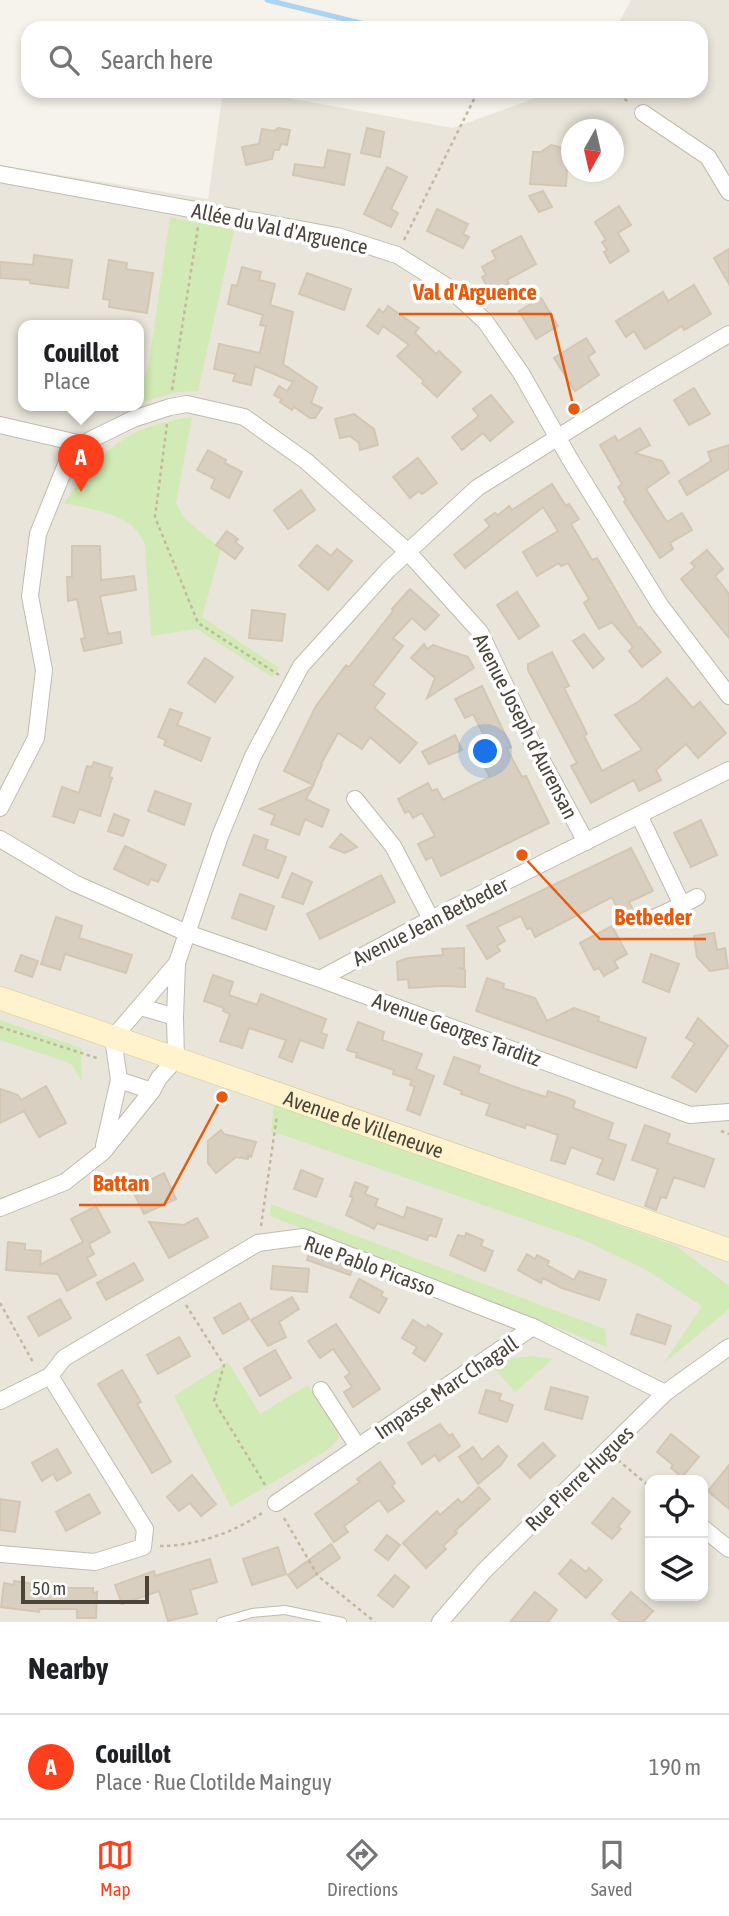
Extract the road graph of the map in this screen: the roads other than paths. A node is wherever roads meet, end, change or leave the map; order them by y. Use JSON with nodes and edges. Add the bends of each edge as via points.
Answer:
{"nodes":[{"id":1,"x":643,"y":113,"type":"road end"},
{"id":2,"x":0,"y":174,"type":"edge"},
{"id":3,"x":729,"y":192,"type":"edge"},
{"id":4,"x":729,"y":334,"type":"edge"},
{"id":5,"x":0,"y":425,"type":"edge"},
{"id":6,"x":557,"y":438,"type":"junction"},
{"id":7,"x":82,"y":444,"type":"junction"},
{"id":8,"x":407,"y":551,"type":"junction"},
{"id":9,"x":729,"y":695,"type":"edge"},
{"id":10,"x":729,"y":770,"type":"edge"},
{"id":11,"x":355,"y":799,"type":"dead end"},
{"id":12,"x":0,"y":808,"type":"edge"},
{"id":13,"x":639,"y":815,"type":"junction"},
{"id":14,"x":0,"y":839,"type":"edge"},
{"id":15,"x":586,"y":842,"type":"junction"},
{"id":16,"x":697,"y":897,"type":"dead end"},
{"id":17,"x":682,"y":905,"type":"junction"},
{"id":18,"x":654,"y":918,"type":"dead end"},
{"id":19,"x":431,"y":919,"type":"junction"},
{"id":20,"x":187,"y":933,"type":"junction"},
{"id":21,"x":177,"y":963,"type":"junction"},
{"id":22,"x":320,"y":979,"type":"junction"},
{"id":23,"x":0,"y":998,"type":"edge"},
{"id":24,"x":141,"y":1007,"type":"junction"},
{"id":25,"x":174,"y":1017,"type":"junction"},
{"id":26,"x":113,"y":1038,"type":"junction"},
{"id":27,"x":176,"y":1059,"type":"junction"},
{"id":28,"x":118,"y":1072,"type":"junction"},
{"id":29,"x":152,"y":1091,"type":"junction"},
{"id":30,"x":729,"y":1112,"type":"edge"},
{"id":31,"x":103,"y":1152,"type":"junction"},
{"id":32,"x":0,"y":1209,"type":"edge"},
{"id":33,"x":729,"y":1250,"type":"edge"},
{"id":34,"x":533,"y":1327,"type":"junction"},
{"id":35,"x":729,"y":1347,"type":"edge"},
{"id":36,"x":47,"y":1378,"type":"junction"},
{"id":37,"x":321,"y":1390,"type":"dead end"},
{"id":38,"x":665,"y":1393,"type":"junction"},
{"id":39,"x":0,"y":1401,"type":"edge"},
{"id":40,"x":358,"y":1447,"type":"junction"},
{"id":41,"x":276,"y":1503,"type":"road end"},
{"id":42,"x":708,"y":1535,"type":"edge"},
{"id":43,"x":729,"y":1549,"type":"edge"},
{"id":44,"x":0,"y":1554,"type":"edge"},
{"id":45,"x":221,"y":1622,"type":"edge"},
{"id":46,"x":342,"y":1622,"type":"edge"},
{"id":47,"x":440,"y":1622,"type":"edge"}],
"edges":[{"from":1,"to":3,"type":"street","via":[[708,157]]},
{"from":2,"to":6,"type":"street","name":"Allée du Val d'Arguence","via":[[337,236],[397,255],[448,287],[485,321],[522,373]]},
{"from":4,"to":6,"type":"street"},
{"from":5,"to":7,"type":"street"},
{"from":6,"to":8,"type":"street","via":[[477,488]]},
{"from":6,"to":9,"type":"street","via":[[660,605]]},
{"from":7,"to":8,"type":"street","name":"Avenue Joseph d'Aurensan","via":[[133,419],[187,404],[244,418],[306,461]]},
{"from":7,"to":12,"type":"street","via":[[69,457],[38,534],[30,596],[44,670],[36,738]]},
{"from":8,"to":15,"type":"street","name":"Avenue Joseph d'Aurensan","via":[[480,632]]},
{"from":8,"to":20,"type":"street","via":[[300,666],[253,756]]},
{"from":10,"to":13,"type":"street","name":"Avenue Jean Betbeder"},
{"from":11,"to":19,"type":"street","via":[[393,846]]},
{"from":13,"to":15,"type":"street","name":"Avenue Jean Betbeder"},
{"from":13,"to":17,"type":"street"},
{"from":14,"to":20,"type":"street","name":"Avenue Georges Tarditz","via":[[74,883]]},
{"from":15,"to":19,"type":"street","name":"Avenue Jean Betbeder"},
{"from":16,"to":17,"type":"street"},
{"from":17,"to":18,"type":"street"},
{"from":19,"to":22,"type":"street","name":"Avenue Jean Betbeder"},
{"from":20,"to":21,"type":"street"},
{"from":20,"to":22,"type":"street","name":"Avenue Georges Tarditz"},
{"from":21,"to":24,"type":"street"},
{"from":21,"to":25,"type":"street"},
{"from":22,"to":30,"type":"street","name":"Avenue Georges Tarditz","via":[[690,1115]]},
{"from":23,"to":26,"type":"main road","name":"Avenue de Villeneuve"},
{"from":24,"to":25,"type":"street"},
{"from":24,"to":26,"type":"street"},
{"from":25,"to":27,"type":"street"},
{"from":26,"to":27,"type":"main road","name":"Avenue de Villeneuve"},
{"from":26,"to":28,"type":"street"},
{"from":27,"to":29,"type":"street"},
{"from":27,"to":33,"type":"main road","name":"Avenue de Villeneuve"},
{"from":28,"to":29,"type":"street"},
{"from":28,"to":31,"type":"street"},
{"from":29,"to":31,"type":"street"},
{"from":31,"to":32,"type":"street","via":[[65,1182]]},
{"from":34,"to":36,"type":"street","name":"Rue Pablo Picasso","via":[[303,1237],[258,1243],[64,1358]]},
{"from":34,"to":38,"type":"street","name":"Rue Pablo Picasso"},
{"from":34,"to":40,"type":"street","name":"Impasse Marc Chagall"},
{"from":35,"to":38,"type":"street","name":"Rue Pierre Hugues"},
{"from":36,"to":39,"type":"street","name":"Rue Pablo Picasso"},
{"from":36,"to":44,"type":"street","via":[[145,1528],[143,1546],[95,1562]]},
{"from":37,"to":40,"type":"street","name":"Impasse Marc Chagall"},
{"from":38,"to":47,"type":"street","name":"Rue Pierre Hugues","via":[[484,1571]]},
{"from":40,"to":41,"type":"street","name":"Impasse Marc Chagall"},
{"from":42,"to":43,"type":"street"},
{"from":45,"to":46,"type":"lane","via":[[285,1610]]}]}
